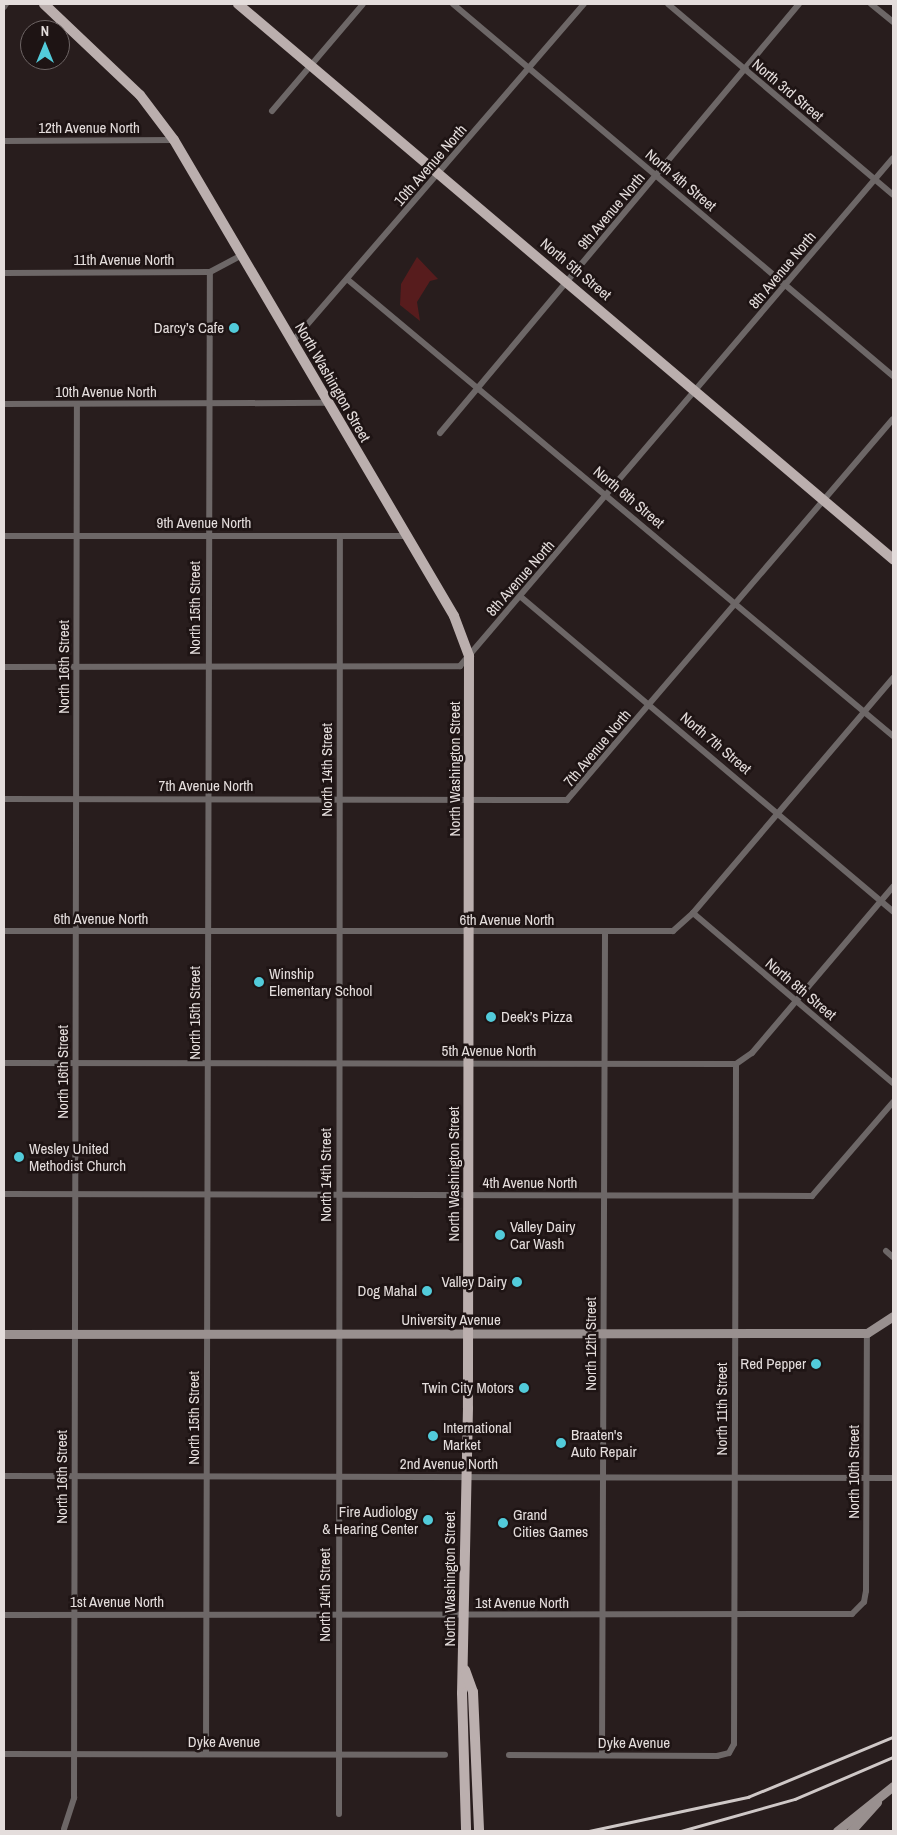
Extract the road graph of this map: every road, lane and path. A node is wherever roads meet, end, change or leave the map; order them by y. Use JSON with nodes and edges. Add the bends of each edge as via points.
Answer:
{"nodes":[{"id":1,"x":44,"y":4,"type":"edge"},
{"id":2,"x":238,"y":4,"type":"edge"},
{"id":3,"x":363,"y":4,"type":"edge"},
{"id":4,"x":453,"y":4,"type":"edge"},
{"id":5,"x":584,"y":4,"type":"edge"},
{"id":6,"x":668,"y":4,"type":"edge"},
{"id":7,"x":798,"y":4,"type":"edge"},
{"id":8,"x":871,"y":4,"type":"edge"},
{"id":9,"x":893,"y":22,"type":"edge"},
{"id":10,"x":310,"y":66,"type":"junction"},
{"id":11,"x":529,"y":68,"type":"junction"},
{"id":12,"x":747,"y":71,"type":"junction"},
{"id":13,"x":272,"y":111,"type":"dead end"},
{"id":14,"x":174,"y":140,"type":"junction"},
{"id":15,"x":4,"y":141,"type":"edge"},
{"id":16,"x":893,"y":158,"type":"edge"},
{"id":17,"x":440,"y":174,"type":"junction"},
{"id":18,"x":657,"y":176,"type":"junction"},
{"id":19,"x":875,"y":179,"type":"junction"},
{"id":20,"x":893,"y":194,"type":"edge"},
{"id":21,"x":240,"y":256,"type":"junction"},
{"id":22,"x":210,"y":272,"type":"junction"},
{"id":23,"x":4,"y":273,"type":"edge"},
{"id":24,"x":347,"y":279,"type":"junction"},
{"id":25,"x":568,"y":282,"type":"junction"},
{"id":26,"x":786,"y":285,"type":"junction"},
{"id":27,"x":293,"y":341,"type":"junction"},
{"id":28,"x":893,"y":376,"type":"edge"},
{"id":29,"x":478,"y":388,"type":"junction"},
{"id":30,"x":696,"y":392,"type":"junction"},
{"id":31,"x":328,"y":403,"type":"junction"},
{"id":32,"x":4,"y":404,"type":"edge"},
{"id":33,"x":77,"y":404,"type":"junction"},
{"id":34,"x":208,"y":404,"type":"junction"},
{"id":35,"x":893,"y":419,"type":"edge"},
{"id":36,"x":440,"y":434,"type":"dead end"},
{"id":37,"x":607,"y":495,"type":"junction"},
{"id":38,"x":824,"y":500,"type":"junction"},
{"id":39,"x":208,"y":535,"type":"junction"},
{"id":40,"x":4,"y":536,"type":"edge"},
{"id":41,"x":77,"y":536,"type":"junction"},
{"id":42,"x":340,"y":536,"type":"junction"},
{"id":43,"x":404,"y":536,"type":"junction"},
{"id":44,"x":893,"y":559,"type":"edge"},
{"id":45,"x":522,"y":597,"type":"junction"},
{"id":46,"x":735,"y":604,"type":"junction"},
{"id":47,"x":470,"y":656,"type":"junction"},
{"id":48,"x":4,"y":667,"type":"edge"},
{"id":49,"x":208,"y":667,"type":"junction"},
{"id":50,"x":340,"y":667,"type":"junction"},
{"id":51,"x":76,"y":668,"type":"junction"},
{"id":52,"x":893,"y":678,"type":"edge"},
{"id":53,"x":650,"y":704,"type":"junction"},
{"id":54,"x":864,"y":712,"type":"junction"},
{"id":55,"x":893,"y":736,"type":"edge"},
{"id":56,"x":338,"y":797,"type":"junction"},
{"id":57,"x":208,"y":798,"type":"junction"},
{"id":58,"x":4,"y":799,"type":"edge"},
{"id":59,"x":76,"y":799,"type":"junction"},
{"id":60,"x":470,"y":799,"type":"junction"},
{"id":61,"x":780,"y":813,"type":"junction"},
{"id":62,"x":893,"y":887,"type":"edge"},
{"id":63,"x":882,"y":901,"type":"junction"},
{"id":64,"x":893,"y":911,"type":"edge"},
{"id":65,"x":693,"y":914,"type":"junction"},
{"id":66,"x":4,"y":931,"type":"edge"},
{"id":67,"x":208,"y":931,"type":"junction"},
{"id":68,"x":76,"y":932,"type":"junction"},
{"id":69,"x":339,"y":932,"type":"junction"},
{"id":70,"x":469,"y":932,"type":"junction"},
{"id":71,"x":605,"y":933,"type":"junction"},
{"id":72,"x":797,"y":1001,"type":"junction"},
{"id":73,"x":4,"y":1063,"type":"edge"},
{"id":74,"x":75,"y":1063,"type":"junction"},
{"id":75,"x":207,"y":1063,"type":"junction"},
{"id":76,"x":338,"y":1063,"type":"junction"},
{"id":77,"x":469,"y":1063,"type":"junction"},
{"id":78,"x":736,"y":1064,"type":"junction"},
{"id":79,"x":604,"y":1065,"type":"junction"},
{"id":80,"x":893,"y":1083,"type":"edge"},
{"id":81,"x":893,"y":1102,"type":"edge"},
{"id":82,"x":4,"y":1194,"type":"edge"},
{"id":83,"x":75,"y":1194,"type":"junction"},
{"id":84,"x":207,"y":1195,"type":"junction"},
{"id":85,"x":338,"y":1195,"type":"junction"},
{"id":86,"x":468,"y":1195,"type":"junction"},
{"id":87,"x":604,"y":1196,"type":"junction"},
{"id":88,"x":736,"y":1196,"type":"junction"},
{"id":89,"x":886,"y":1251,"type":"dead end"},
{"id":90,"x":893,"y":1257,"type":"edge"},
{"id":91,"x":893,"y":1316,"type":"edge"},
{"id":92,"x":867,"y":1333,"type":"junction"},
{"id":93,"x":4,"y":1334,"type":"edge"},
{"id":94,"x":75,"y":1334,"type":"junction"},
{"id":95,"x":207,"y":1334,"type":"junction"},
{"id":96,"x":338,"y":1334,"type":"junction"},
{"id":97,"x":468,"y":1334,"type":"junction"},
{"id":98,"x":604,"y":1335,"type":"junction"},
{"id":99,"x":735,"y":1335,"type":"junction"},
{"id":100,"x":4,"y":1476,"type":"edge"},
{"id":101,"x":75,"y":1476,"type":"junction"},
{"id":102,"x":206,"y":1476,"type":"junction"},
{"id":103,"x":464,"y":1476,"type":"junction"},
{"id":104,"x":338,"y":1477,"type":"junction"},
{"id":105,"x":604,"y":1477,"type":"junction"},
{"id":106,"x":735,"y":1478,"type":"junction"},
{"id":107,"x":866,"y":1478,"type":"junction"},
{"id":108,"x":893,"y":1478,"type":"edge"},
{"id":109,"x":859,"y":1609,"type":"joint"},
{"id":110,"x":4,"y":1615,"type":"edge"},
{"id":111,"x":74,"y":1615,"type":"junction"},
{"id":112,"x":206,"y":1615,"type":"junction"},
{"id":113,"x":337,"y":1616,"type":"junction"},
{"id":114,"x":465,"y":1616,"type":"junction"},
{"id":115,"x":603,"y":1616,"type":"junction"},
{"id":116,"x":735,"y":1616,"type":"junction"},
{"id":117,"x":464,"y":1667,"type":"junction"},
{"id":118,"x":729,"y":1753,"type":"joint"},
{"id":119,"x":4,"y":1754,"type":"edge"},
{"id":120,"x":74,"y":1754,"type":"junction"},
{"id":121,"x":206,"y":1754,"type":"junction"},
{"id":122,"x":337,"y":1754,"type":"junction"},
{"id":123,"x":445,"y":1755,"type":"dead end"},
{"id":124,"x":509,"y":1755,"type":"dead end"},
{"id":125,"x":602,"y":1755,"type":"junction"},
{"id":126,"x":893,"y":1786,"type":"edge"},
{"id":127,"x":339,"y":1814,"type":"dead end"},
{"id":128,"x":64,"y":1829,"type":"dead end"},
{"id":129,"x":466,"y":1831,"type":"edge"},
{"id":130,"x":479,"y":1831,"type":"edge"},
{"id":131,"x":837,"y":1831,"type":"edge"},
{"id":132,"x":850,"y":1831,"type":"edge"}],
"edges":[{"from":1,"to":14,"type":"main road","name":"North Washington Street","via":[[140,95]]},
{"from":2,"to":10,"type":"main road","name":"North 5th Street"},
{"from":3,"to":10,"type":"street"},
{"from":4,"to":11,"type":"street","name":"North 4th Street"},
{"from":5,"to":11,"type":"street","name":"10th Avenue North"},
{"from":6,"to":12,"type":"street","name":"North 3rd Street"},
{"from":7,"to":12,"type":"street","name":"9th Avenue North"},
{"from":8,"to":9,"type":"street"},
{"from":10,"to":13,"type":"street"},
{"from":10,"to":17,"type":"main road","name":"North 5th Street"},
{"from":11,"to":17,"type":"street","name":"10th Avenue North"},
{"from":11,"to":18,"type":"street","name":"North 4th Street"},
{"from":12,"to":18,"type":"street","name":"9th Avenue North"},
{"from":12,"to":19,"type":"street","name":"North 3rd Street"},
{"from":14,"to":15,"type":"street","name":"12th Avenue North"},
{"from":14,"to":21,"type":"main road","name":"North Washington Street"},
{"from":16,"to":19,"type":"street","name":"8th Avenue North"},
{"from":17,"to":24,"type":"street","name":"10th Avenue North"},
{"from":17,"to":25,"type":"main road","name":"North 5th Street"},
{"from":18,"to":25,"type":"street","name":"9th Avenue North"},
{"from":18,"to":26,"type":"street","name":"North 4th Street"},
{"from":19,"to":20,"type":"street","name":"North 3rd Street"},
{"from":19,"to":26,"type":"street","name":"8th Avenue North"},
{"from":21,"to":22,"type":"street","name":"11th Avenue North"},
{"from":21,"to":27,"type":"main road","name":"North Washington Street"},
{"from":22,"to":23,"type":"street","name":"11th Avenue North"},
{"from":22,"to":34,"type":"street","name":"North 15th Street"},
{"from":24,"to":27,"type":"street","name":"10th Avenue North"},
{"from":24,"to":29,"type":"street","name":"North 6th Street"},
{"from":25,"to":29,"type":"street","name":"9th Avenue North"},
{"from":25,"to":30,"type":"main road","name":"North 5th Street"},
{"from":26,"to":28,"type":"street","name":"North 4th Street"},
{"from":26,"to":30,"type":"street","name":"8th Avenue North"},
{"from":27,"to":31,"type":"main road","name":"North Washington Street"},
{"from":29,"to":36,"type":"street","name":"9th Avenue North"},
{"from":29,"to":37,"type":"street","name":"North 6th Street"},
{"from":30,"to":37,"type":"street","name":"8th Avenue North"},
{"from":30,"to":38,"type":"main road","name":"North 5th Street"},
{"from":31,"to":34,"type":"street","name":"10th Avenue North"},
{"from":31,"to":43,"type":"main road","name":"North Washington Street"},
{"from":32,"to":33,"type":"street","name":"10th Avenue North"},
{"from":33,"to":34,"type":"street","name":"10th Avenue North"},
{"from":33,"to":41,"type":"street","name":"North 16th Street"},
{"from":34,"to":39,"type":"street","name":"North 15th Street"},
{"from":35,"to":38,"type":"street","name":"7th Avenue North"},
{"from":37,"to":45,"type":"street","name":"8th Avenue North"},
{"from":37,"to":46,"type":"street","name":"North 6th Street"},
{"from":38,"to":44,"type":"main road","name":"North 5th Street"},
{"from":38,"to":46,"type":"street","name":"7th Avenue North"},
{"from":39,"to":41,"type":"street","name":"9th Avenue North"},
{"from":39,"to":42,"type":"street","name":"9th Avenue North"},
{"from":39,"to":49,"type":"street","name":"North 15th Street"},
{"from":40,"to":41,"type":"street","name":"9th Avenue North"},
{"from":41,"to":51,"type":"street","name":"North 16th Street"},
{"from":42,"to":43,"type":"street","name":"9th Avenue North"},
{"from":42,"to":50,"type":"street","name":"North 14th Street"},
{"from":43,"to":47,"type":"main road","name":"North Washington Street","via":[[454,616]]},
{"from":45,"to":47,"type":"street","name":"8th Avenue North"},
{"from":45,"to":53,"type":"street","name":"North 7th Street"},
{"from":46,"to":53,"type":"street","name":"7th Avenue North"},
{"from":46,"to":54,"type":"street","name":"North 6th Street"},
{"from":47,"to":50,"type":"street","name":"8th Avenue North","via":[[460,666]]},
{"from":47,"to":60,"type":"main road","name":"North Washington Street"},
{"from":48,"to":51,"type":"street","name":"8th Avenue North"},
{"from":49,"to":50,"type":"street","name":"8th Avenue North"},
{"from":49,"to":51,"type":"street","name":"8th Avenue North"},
{"from":49,"to":57,"type":"street","name":"North 15th Street"},
{"from":50,"to":56,"type":"street","name":"North 14th Street"},
{"from":51,"to":59,"type":"street","name":"North 16th Street"},
{"from":52,"to":54,"type":"street","name":"6th Avenue North"},
{"from":53,"to":60,"type":"street","name":"7th Avenue North","via":[[567,800]]},
{"from":53,"to":61,"type":"street","name":"North 7th Street"},
{"from":54,"to":55,"type":"street","name":"North 6th Street"},
{"from":54,"to":61,"type":"street","name":"6th Avenue North"},
{"from":56,"to":57,"type":"street","name":"7th Avenue North"},
{"from":56,"to":60,"type":"street","name":"7th Avenue North"},
{"from":56,"to":69,"type":"street","name":"North 14th Street"},
{"from":57,"to":59,"type":"street","name":"7th Avenue North"},
{"from":57,"to":67,"type":"street","name":"North 15th Street"},
{"from":58,"to":59,"type":"street","name":"7th Avenue North"},
{"from":59,"to":68,"type":"street","name":"North 16th Street"},
{"from":60,"to":70,"type":"main road","name":"North Washington Street"},
{"from":61,"to":63,"type":"street","name":"North 7th Street"},
{"from":61,"to":65,"type":"street","name":"6th Avenue North"},
{"from":62,"to":63,"type":"street"},
{"from":63,"to":64,"type":"street","name":"North 7th Street"},
{"from":63,"to":72,"type":"street"},
{"from":65,"to":71,"type":"street","name":"6th Avenue North","via":[[673,931]]},
{"from":65,"to":72,"type":"street","name":"North 8th Street"},
{"from":66,"to":68,"type":"street","name":"6th Avenue North"},
{"from":67,"to":68,"type":"street","name":"6th Avenue North"},
{"from":67,"to":69,"type":"street","name":"6th Avenue North"},
{"from":67,"to":75,"type":"street","name":"North 15th Street"},
{"from":68,"to":74,"type":"street","name":"North 16th Street"},
{"from":69,"to":70,"type":"street","name":"6th Avenue North"},
{"from":69,"to":76,"type":"street","name":"North 14th Street"},
{"from":70,"to":71,"type":"street","name":"6th Avenue North"},
{"from":70,"to":77,"type":"main road","name":"North Washington Street"},
{"from":71,"to":79,"type":"street","name":"North 12th Street"},
{"from":72,"to":78,"type":"street","via":[[752,1053]]},
{"from":72,"to":80,"type":"street","name":"North 8th Street"},
{"from":73,"to":74,"type":"street","name":"5th Avenue North"},
{"from":74,"to":75,"type":"street","name":"5th Avenue North"},
{"from":74,"to":83,"type":"street","name":"North 16th Street"},
{"from":75,"to":76,"type":"street","name":"5th Avenue North"},
{"from":75,"to":84,"type":"street","name":"North 15th Street"},
{"from":76,"to":77,"type":"street","name":"5th Avenue North"},
{"from":76,"to":85,"type":"street","name":"North 14th Street"},
{"from":77,"to":79,"type":"street","name":"5th Avenue North"},
{"from":77,"to":86,"type":"main road","name":"North Washington Street"},
{"from":78,"to":79,"type":"street","name":"5th Avenue North"},
{"from":78,"to":88,"type":"street","name":"North 11th Street"},
{"from":79,"to":87,"type":"street","name":"North 12th Street"},
{"from":81,"to":88,"type":"street","name":"4th Avenue North","via":[[812,1196]]},
{"from":82,"to":83,"type":"street","name":"4th Avenue North"},
{"from":83,"to":84,"type":"street","name":"4th Avenue North"},
{"from":83,"to":94,"type":"street","name":"North 16th Street"},
{"from":84,"to":85,"type":"street","name":"4th Avenue North"},
{"from":84,"to":95,"type":"street","name":"North 15th Street"},
{"from":85,"to":86,"type":"street","name":"4th Avenue North"},
{"from":85,"to":96,"type":"street","name":"North 14th Street"},
{"from":86,"to":87,"type":"street","name":"4th Avenue North"},
{"from":86,"to":97,"type":"main road","name":"North Washington Street"},
{"from":87,"to":88,"type":"street","name":"4th Avenue North"},
{"from":87,"to":98,"type":"street","name":"North 12th Street"},
{"from":88,"to":99,"type":"street","name":"North 11th Street"},
{"from":89,"to":90,"type":"street"},
{"from":91,"to":92,"type":"street"},
{"from":92,"to":99,"type":"street","name":"University Avenue"},
{"from":92,"to":107,"type":"street","name":"North 10th Street"},
{"from":93,"to":94,"type":"street","name":"University Avenue"},
{"from":94,"to":95,"type":"street","name":"University Avenue"},
{"from":94,"to":101,"type":"street","name":"North 16th Street"},
{"from":95,"to":96,"type":"street","name":"University Avenue"},
{"from":95,"to":102,"type":"street","name":"North 15th Street"},
{"from":96,"to":97,"type":"street","name":"University Avenue"},
{"from":96,"to":104,"type":"street","name":"North 14th Street"},
{"from":97,"to":98,"type":"street","name":"University Avenue"},
{"from":97,"to":103,"type":"main road","name":"North Washington Street"},
{"from":98,"to":99,"type":"street","name":"University Avenue"},
{"from":98,"to":105,"type":"street","name":"North 12th Street"},
{"from":99,"to":106,"type":"street","name":"North 11th Street"},
{"from":100,"to":101,"type":"street","name":"2nd Avenue North"},
{"from":101,"to":102,"type":"street","name":"2nd Avenue North"},
{"from":101,"to":111,"type":"street","name":"North 16th Street"},
{"from":102,"to":104,"type":"street","name":"2nd Avenue North"},
{"from":102,"to":112,"type":"street","name":"North 15th Street"},
{"from":103,"to":104,"type":"street","name":"2nd Avenue North"},
{"from":103,"to":105,"type":"street","name":"2nd Avenue North"},
{"from":103,"to":114,"type":"main road","name":"North Washington Street"},
{"from":104,"to":113,"type":"street","name":"North 14th Street"},
{"from":105,"to":106,"type":"street","name":"2nd Avenue North"},
{"from":105,"to":115,"type":"street","name":"North 12th Street"},
{"from":106,"to":107,"type":"street","name":"2nd Avenue North"},
{"from":106,"to":116,"type":"street","name":"North 11th Street"},
{"from":107,"to":108,"type":"street","name":"2nd Avenue North"},
{"from":107,"to":109,"type":"street","name":"North 10th Street","via":[[866,1591]]},
{"from":109,"to":116,"type":"street","name":"1st Avenue North","via":[[842,1617]]},
{"from":110,"to":111,"type":"street","name":"1st Avenue North"},
{"from":111,"to":112,"type":"street","name":"1st Avenue North"},
{"from":111,"to":120,"type":"street","name":"North 16th Street"},
{"from":112,"to":113,"type":"street","name":"1st Avenue North"},
{"from":112,"to":121,"type":"street","name":"North 15th Street"},
{"from":113,"to":114,"type":"street","name":"1st Avenue North"},
{"from":113,"to":122,"type":"street","name":"North 14th Street"},
{"from":114,"to":115,"type":"street","name":"1st Avenue North"},
{"from":114,"to":117,"type":"main road","name":"North Washington Street"},
{"from":115,"to":116,"type":"street","name":"1st Avenue North"},
{"from":115,"to":125,"type":"street","name":"North 12th Street"},
{"from":116,"to":118,"type":"street","name":"North 11th Street","via":[[734,1744]]},
{"from":117,"to":129,"type":"main road","name":"North Washington Street"},
{"from":117,"to":130,"type":"main road","name":"North Washington Street","via":[[473,1692]]},
{"from":118,"to":125,"type":"street","name":"Dyke Avenue"},
{"from":119,"to":120,"type":"street","name":"Dyke Avenue"},
{"from":120,"to":121,"type":"street","name":"Dyke Avenue"},
{"from":120,"to":128,"type":"street","name":"North 16th Street","via":[[74,1798]]},
{"from":121,"to":122,"type":"street","name":"Dyke Avenue"},
{"from":122,"to":123,"type":"street","name":"Dyke Avenue"},
{"from":122,"to":127,"type":"street","name":"North 14th Street"},
{"from":124,"to":125,"type":"street","name":"Dyke Avenue"},
{"from":126,"to":131,"type":"street"},
{"from":126,"to":132,"type":"street"}]}
